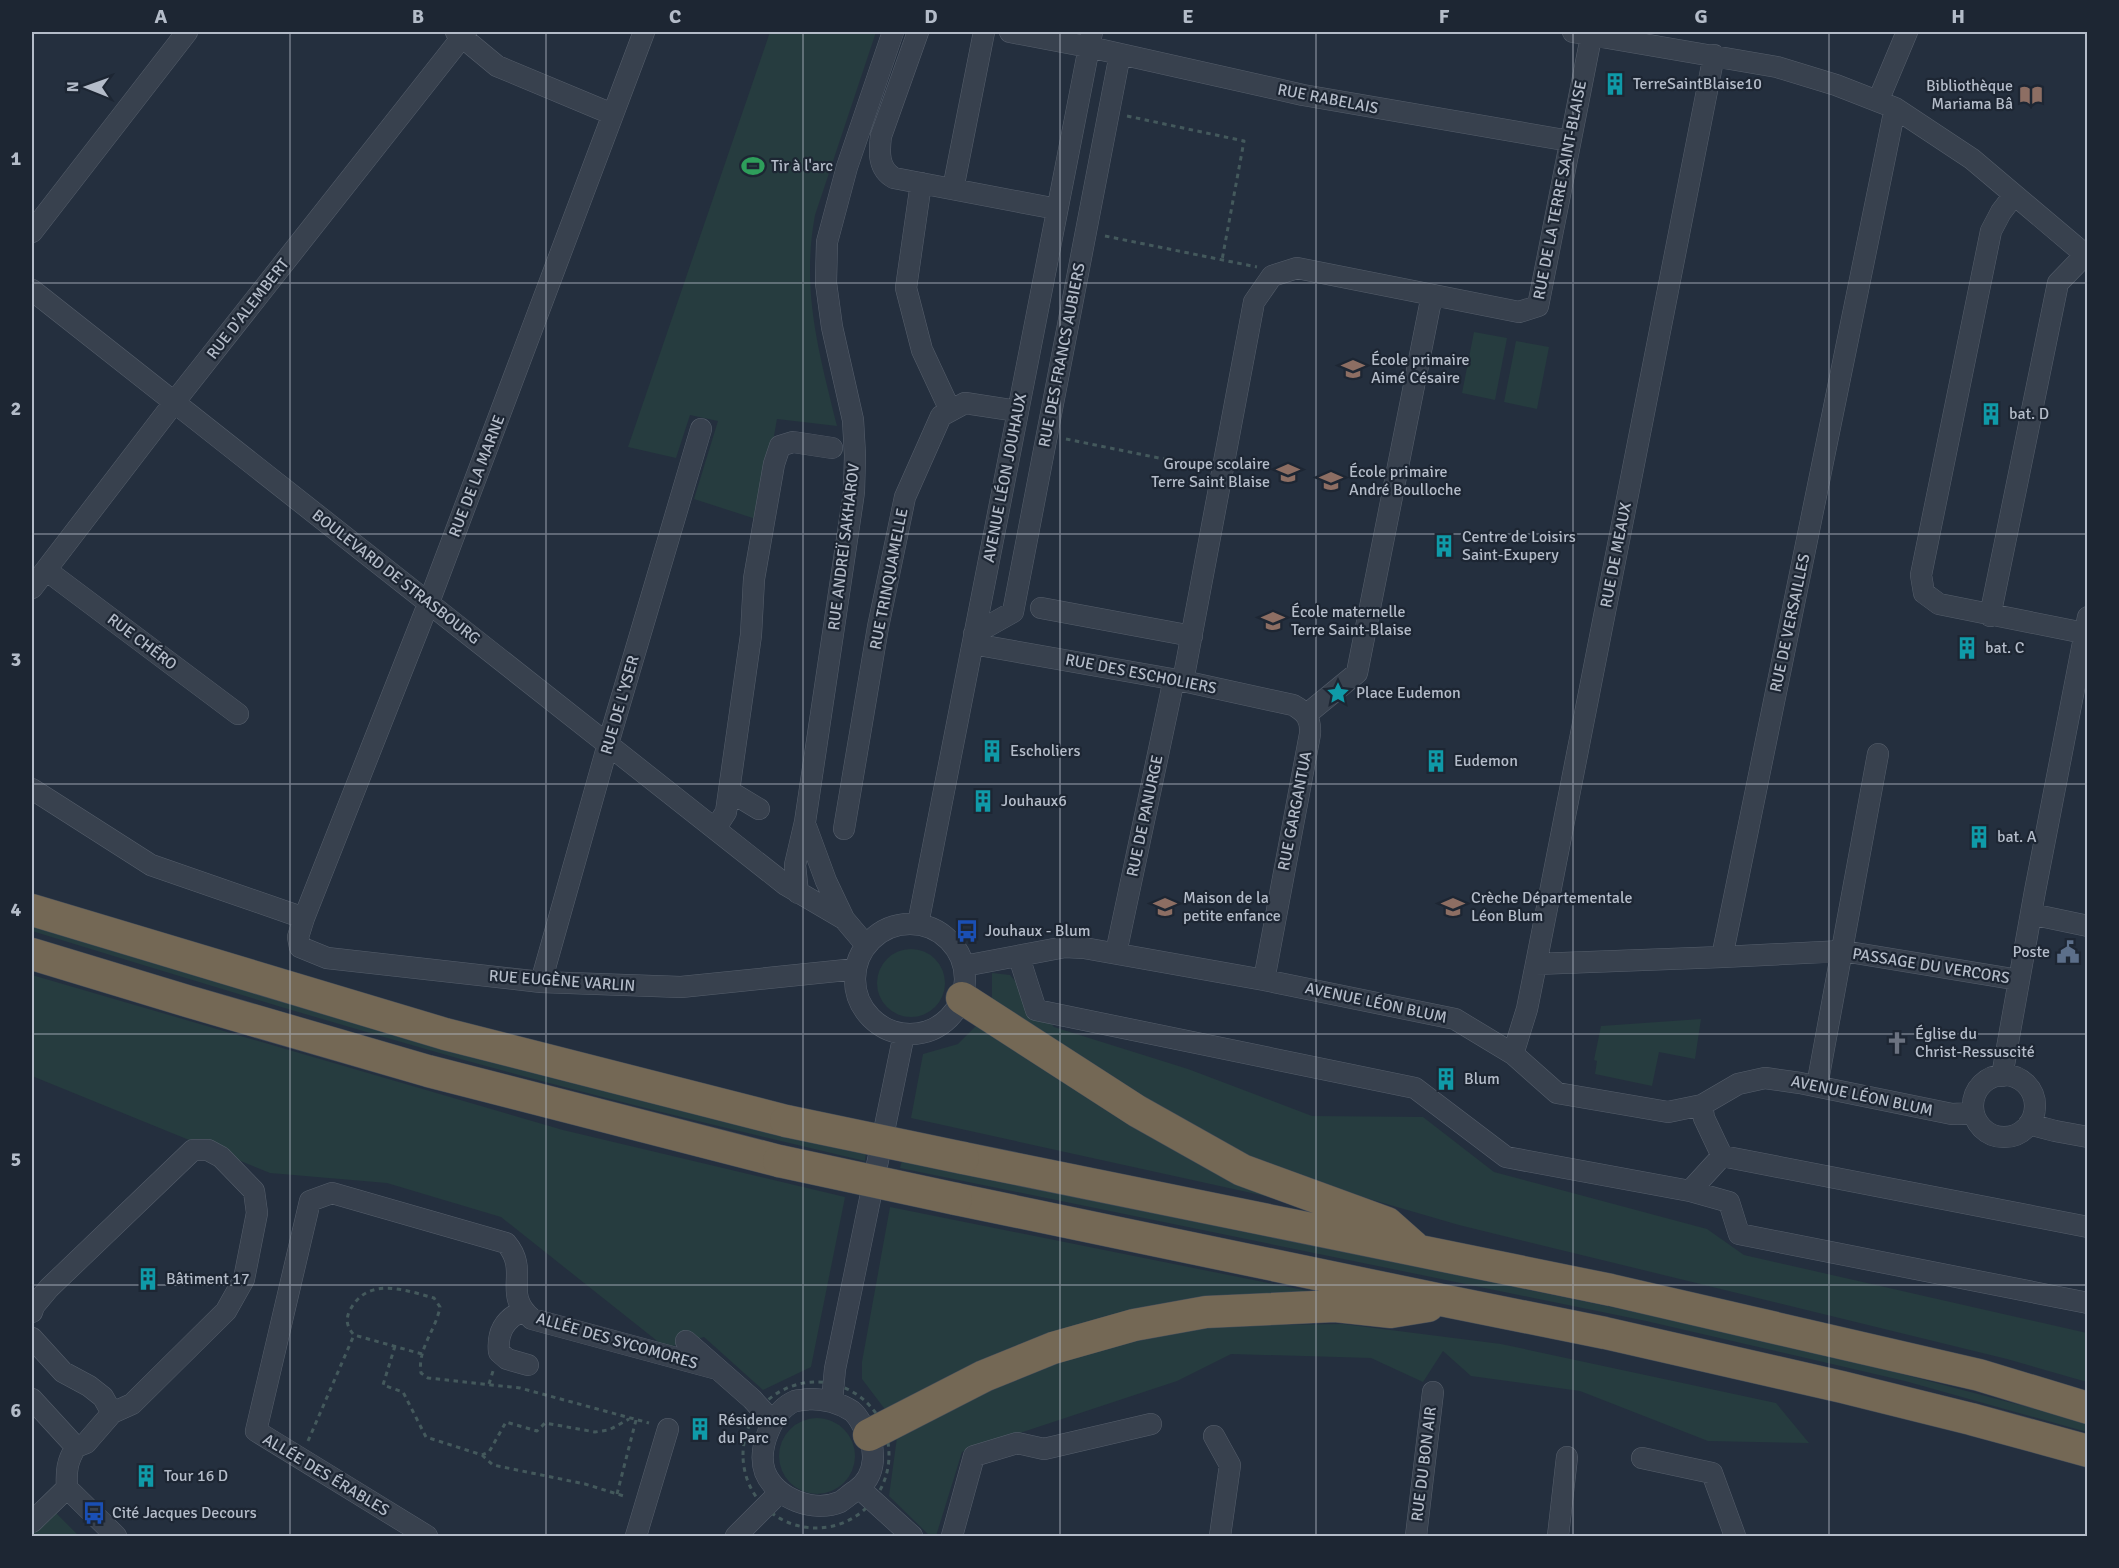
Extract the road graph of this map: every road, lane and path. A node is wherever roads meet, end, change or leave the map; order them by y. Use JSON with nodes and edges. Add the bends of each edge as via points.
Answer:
{"nodes":[{"id":1,"x":187,"y":32,"type":"edge"},
{"id":2,"x":644,"y":32,"type":"edge"},
{"id":3,"x":893,"y":32,"type":"edge"},
{"id":4,"x":918,"y":32,"type":"edge"},
{"id":5,"x":984,"y":32,"type":"edge"},
{"id":6,"x":1010,"y":32,"type":"edge"},
{"id":7,"x":1907,"y":32,"type":"edge"},
{"id":8,"x":462,"y":33,"type":"edge"},
{"id":9,"x":1585,"y":33,"type":"edge"},
{"id":10,"x":1090,"y":39,"type":"edge"},
{"id":11,"x":1120,"y":54,"type":"junction"},
{"id":12,"x":1714,"y":55,"type":"junction"},
{"id":13,"x":1886,"y":104,"type":"junction"},
{"id":14,"x":1108,"y":113,"type":"junction"},
{"id":15,"x":612,"y":114,"type":"junction"},
{"id":16,"x":1570,"y":141,"type":"junction"},
{"id":17,"x":921,"y":183,"type":"junction"},
{"id":18,"x":953,"y":189,"type":"junction"},
{"id":19,"x":2014,"y":195,"type":"junction"},
{"id":20,"x":1057,"y":209,"type":"junction"},
{"id":21,"x":32,"y":232,"type":"edge"},
{"id":22,"x":1085,"y":232,"type":"junction"},
{"id":23,"x":2086,"y":256,"type":"edge"},
{"id":24,"x":1222,"y":260,"type":"junction"},
{"id":25,"x":1272,"y":276,"type":"junction"},
{"id":26,"x":32,"y":290,"type":"edge"},
{"id":27,"x":1432,"y":295,"type":"junction"},
{"id":28,"x":174,"y":403,"type":"junction"},
{"id":29,"x":950,"y":410,"type":"junction"},
{"id":30,"x":1018,"y":411,"type":"junction"},
{"id":31,"x":701,"y":429,"type":"dead end"},
{"id":32,"x":1047,"y":435,"type":"junction"},
{"id":33,"x":832,"y":448,"type":"dead end"},
{"id":34,"x":1223,"y":471,"type":"junction"},
{"id":35,"x":46,"y":570,"type":"junction"},
{"id":36,"x":32,"y":588,"type":"edge"},
{"id":37,"x":429,"y":602,"type":"junction"},
{"id":38,"x":1041,"y":608,"type":"dead end"},
{"id":39,"x":1990,"y":616,"type":"junction"},
{"id":40,"x":2086,"y":625,"type":"edge"},
{"id":41,"x":1192,"y":636,"type":"junction"},
{"id":42,"x":974,"y":639,"type":"junction"},
{"id":43,"x":1178,"y":680,"type":"junction"},
{"id":44,"x":238,"y":714,"type":"dead end"},
{"id":45,"x":1307,"y":714,"type":"junction"},
{"id":46,"x":609,"y":744,"type":"junction"},
{"id":47,"x":1878,"y":754,"type":"dead end"},
{"id":48,"x":32,"y":789,"type":"edge"},
{"id":49,"x":729,"y":791,"type":"junction"},
{"id":50,"x":759,"y":808,"type":"dead end"},
{"id":51,"x":805,"y":822,"type":"junction"},
{"id":52,"x":715,"y":829,"type":"junction"},
{"id":53,"x":844,"y":829,"type":"dead end"},
{"id":54,"x":760,"y":864,"type":"junction"},
{"id":55,"x":795,"y":865,"type":"junction"},
{"id":56,"x":798,"y":893,"type":"junction"},
{"id":57,"x":32,"y":910,"type":"edge"},
{"id":58,"x":2031,"y":914,"type":"junction"},
{"id":59,"x":304,"y":918,"type":"junction"},
{"id":60,"x":844,"y":919,"type":"junction"},
{"id":61,"x":918,"y":924,"type":"junction"},
{"id":62,"x":2088,"y":926,"type":"edge"},
{"id":63,"x":866,"y":945,"type":"junction"},
{"id":64,"x":1843,"y":951,"type":"junction"},
{"id":65,"x":1116,"y":953,"type":"junction"},
{"id":66,"x":32,"y":954,"type":"edge"},
{"id":67,"x":1019,"y":957,"type":"junction"},
{"id":68,"x":1722,"y":957,"type":"junction"},
{"id":69,"x":1536,"y":964,"type":"junction"},
{"id":70,"x":964,"y":966,"type":"junction"},
{"id":71,"x":856,"y":969,"type":"junction"},
{"id":72,"x":1264,"y":980,"type":"junction"},
{"id":73,"x":2019,"y":980,"type":"junction"},
{"id":74,"x":541,"y":982,"type":"junction"},
{"id":75,"x":962,"y":998,"type":"junction"},
{"id":76,"x":904,"y":1034,"type":"junction"},
{"id":77,"x":1513,"y":1054,"type":"junction"},
{"id":78,"x":2002,"y":1076,"type":"junction"},
{"id":79,"x":1817,"y":1086,"type":"junction"},
{"id":80,"x":1702,"y":1105,"type":"junction"},
{"id":81,"x":1973,"y":1113,"type":"junction"},
{"id":82,"x":2029,"y":1124,"type":"junction"},
{"id":83,"x":2088,"y":1137,"type":"edge"},
{"id":84,"x":1722,"y":1156,"type":"junction"},
{"id":85,"x":1690,"y":1191,"type":"junction"},
{"id":86,"x":2088,"y":1227,"type":"edge"},
{"id":87,"x":1419,"y":1251,"type":"junction"},
{"id":88,"x":1451,"y":1302,"type":"junction"},
{"id":89,"x":2088,"y":1303,"type":"edge"},
{"id":90,"x":522,"y":1311,"type":"junction"},
{"id":91,"x":32,"y":1312,"type":"edge"},
{"id":92,"x":32,"y":1338,"type":"edge"},
{"id":93,"x":686,"y":1341,"type":"dead end"},
{"id":94,"x":394,"y":1347,"type":"junction"},
{"id":95,"x":422,"y":1354,"type":"dead end"},
{"id":96,"x":528,"y":1365,"type":"dead end"},
{"id":97,"x":717,"y":1369,"type":"junction"},
{"id":98,"x":1433,"y":1392,"type":"dead end"},
{"id":99,"x":833,"y":1393,"type":"junction"},
{"id":100,"x":32,"y":1399,"type":"edge"},
{"id":101,"x":2088,"y":1408,"type":"edge"},
{"id":102,"x":112,"y":1413,"type":"junction"},
{"id":103,"x":767,"y":1415,"type":"junction"},
{"id":104,"x":630,"y":1418,"type":"dead end"},
{"id":105,"x":636,"y":1420,"type":"dead end"},
{"id":106,"x":1151,"y":1424,"type":"dead end"},
{"id":107,"x":668,"y":1429,"type":"dead end"},
{"id":108,"x":256,"y":1431,"type":"joint"},
{"id":109,"x":877,"y":1431,"type":"junction"},
{"id":110,"x":1214,"y":1436,"type":"dead end"},
{"id":111,"x":76,"y":1447,"type":"junction"},
{"id":112,"x":2088,"y":1451,"type":"edge"},
{"id":113,"x":482,"y":1455,"type":"junction"},
{"id":114,"x":1567,"y":1457,"type":"dead end"},
{"id":115,"x":1642,"y":1458,"type":"dead end"},
{"id":116,"x":300,"y":1459,"type":"junction"},
{"id":117,"x":67,"y":1488,"type":"junction"},
{"id":118,"x":780,"y":1492,"type":"junction"},
{"id":119,"x":617,"y":1494,"type":"junction"},
{"id":120,"x":866,"y":1495,"type":"junction"},
{"id":121,"x":646,"y":1503,"type":"junction"},
{"id":122,"x":765,"y":1507,"type":"junction"},
{"id":123,"x":32,"y":1522,"type":"edge"},
{"id":124,"x":116,"y":1536,"type":"edge"},
{"id":125,"x":427,"y":1536,"type":"edge"},
{"id":126,"x":636,"y":1536,"type":"edge"},
{"id":127,"x":736,"y":1536,"type":"edge"},
{"id":128,"x":912,"y":1536,"type":"edge"},
{"id":129,"x":952,"y":1536,"type":"edge"},
{"id":130,"x":1220,"y":1536,"type":"edge"},
{"id":131,"x":1416,"y":1536,"type":"edge"},
{"id":132,"x":1558,"y":1536,"type":"edge"},
{"id":133,"x":1735,"y":1536,"type":"edge"}],
"edges":[{"from":1,"to":21,"type":"street"},
{"from":2,"to":15,"type":"street","name":"RUE DE LA MARNE"},
{"from":3,"to":51,"type":"street","name":"RUE ANDREÏ SAKHAROV","via":[[847,167],[827,242],[826,283],[832,327],[853,420],[854,492]]},
{"from":4,"to":17,"type":"street","via":[[881,136],[879,155],[888,175]]},
{"from":5,"to":18,"type":"street"},
{"from":6,"to":10,"type":"street","name":"RUE RABELAIS"},
{"from":7,"to":13,"type":"street","name":"RUE DE VERSAILLES"},
{"from":8,"to":15,"type":"street","via":[[497,66]]},
{"from":8,"to":28,"type":"street","name":"RUE D'ALEMBERT"},
{"from":9,"to":12,"type":"street"},
{"from":9,"to":16,"type":"street","name":"RUE DE LA TERRE SAINT-BLAISE"},
{"from":10,"to":11,"type":"street","name":"RUE RABELAIS"},
{"from":10,"to":20,"type":"street","name":"AVENUE LÉON JOUHAUX"},
{"from":11,"to":14,"type":"street","name":"RUE DES FRANCS AUBIERS"},
{"from":11,"to":16,"type":"street","name":"RUE RABELAIS","via":[[1303,95]]},
{"from":12,"to":13,"type":"street","via":[[1777,67]]},
{"from":12,"to":69,"type":"street","name":"RUE DE MEAUX"},
{"from":13,"to":19,"type":"street","via":[[1972,159]]},
{"from":13,"to":68,"type":"street","name":"RUE DE VERSAILLES"},
{"from":14,"to":22,"type":"street","name":"RUE DES FRANCS AUBIERS"},
{"from":14,"to":24,"type":"path","via":[[1245,141]]},
{"from":15,"to":37,"type":"street","name":"RUE DE LA MARNE"},
{"from":16,"to":27,"type":"street","name":"RUE DE LA TERRE SAINT-BLAISE","via":[[1538,306],[1519,312]]},
{"from":17,"to":18,"type":"street"},
{"from":17,"to":29,"type":"street","via":[[906,288],[922,350]]},
{"from":18,"to":20,"type":"street"},
{"from":19,"to":23,"type":"street"},
{"from":19,"to":39,"type":"street","via":[[1992,231],[1921,575],[1924,593],[1938,604]]},
{"from":20,"to":30,"type":"street","name":"AVENUE LÉON JOUHAUX"},
{"from":22,"to":24,"type":"path"},
{"from":22,"to":32,"type":"street","name":"RUE DES FRANCS AUBIERS"},
{"from":23,"to":39,"type":"street","via":[[2058,283]]},
{"from":24,"to":25,"type":"path","via":[[1263,268]]},
{"from":25,"to":27,"type":"street","name":"RUE DE LA TERRE SAINT-BLAISE","via":[[1297,268]]},
{"from":25,"to":34,"type":"street","via":[[1254,302]]},
{"from":26,"to":28,"type":"street","name":"BOULEVARD DE STRASBOURG"},
{"from":27,"to":45,"type":"street","via":[[1357,673]]},
{"from":28,"to":35,"type":"street","name":"RUE D'ALEMBERT"},
{"from":28,"to":37,"type":"street","name":"BOULEVARD DE STRASBOURG"},
{"from":29,"to":30,"type":"street","via":[[965,403]]},
{"from":29,"to":53,"type":"street","name":"RUE TRINQUAMELLE","via":[[941,416],[905,497],[878,627]]},
{"from":30,"to":42,"type":"street","name":"AVENUE LÉON JOUHAUX"},
{"from":31,"to":46,"type":"street","name":"RUE DE L'YSER"},
{"from":32,"to":34,"type":"path"},
{"from":32,"to":42,"type":"street","name":"RUE DES FRANCS AUBIERS","via":[[1013,612]]},
{"from":33,"to":49,"type":"street","via":[[793,442],[780,446],[774,464],[754,579],[751,635]]},
{"from":34,"to":41,"type":"street"},
{"from":35,"to":36,"type":"street","name":"RUE D'ALEMBERT"},
{"from":35,"to":44,"type":"street","name":"RUE CHÉRO"},
{"from":37,"to":46,"type":"street","name":"BOULEVARD DE STRASBOURG"},
{"from":37,"to":59,"type":"street","name":"RUE DE LA MARNE"},
{"from":38,"to":41,"type":"street"},
{"from":39,"to":40,"type":"street"},
{"from":40,"to":58,"type":"street"},
{"from":41,"to":43,"type":"street"},
{"from":42,"to":43,"type":"street","name":"RUE DES ESCHOLIERS"},
{"from":42,"to":61,"type":"street","name":"AVENUE LÉON JOUHAUX"},
{"from":43,"to":45,"type":"street","name":"RUE DES ESCHOLIERS","via":[[1293,705]]},
{"from":43,"to":65,"type":"street","name":"RUE DE PANURGE"},
{"from":45,"to":72,"type":"street","name":"RUE GARGANTUA","via":[[1310,734]]},
{"from":46,"to":52,"type":"street","name":"BOULEVARD DE STRASBOURG"},
{"from":46,"to":74,"type":"street","name":"RUE DE L'YSER"},
{"from":47,"to":64,"type":"street"},
{"from":48,"to":59,"type":"street","via":[[151,865]]},
{"from":49,"to":50,"type":"street"},
{"from":49,"to":52,"type":"street","via":[[726,812]]},
{"from":51,"to":55,"type":"street","name":"RUE ANDREÏ SAKHAROV"},
{"from":51,"to":60,"type":"street","name":"RUE ANDREÏ SAKHAROV"},
{"from":52,"to":54,"type":"street","name":"BOULEVARD DE STRASBOURG"},
{"from":54,"to":55,"type":"street"},
{"from":54,"to":56,"type":"street","name":"BOULEVARD DE STRASBOURG"},
{"from":55,"to":56,"type":"street","name":"RUE ANDREÏ SAKHAROV"},
{"from":55,"to":60,"type":"street","via":[[809,870]]},
{"from":56,"to":60,"type":"street","name":"BOULEVARD DE STRASBOURG"},
{"from":57,"to":87,"type":"highway","bridge":true,"via":[[445,1034],[786,1121]]},
{"from":58,"to":62,"type":"street"},
{"from":58,"to":73,"type":"street"},
{"from":59,"to":74,"type":"street","name":"RUE EUGÈNE VARLIN","via":[[298,937],[300,947],[327,958]]},
{"from":60,"to":63,"type":"street","name":"RUE ANDREÏ SAKHAROV"},
{"from":61,"to":63,"type":"street","via":[[892,927]]},
{"from":61,"to":70,"type":"street","via":[[950,940]]},
{"from":63,"to":71,"type":"street"},
{"from":64,"to":68,"type":"street","name":"PASSAGE DU VERCORS"},
{"from":64,"to":73,"type":"street","name":"PASSAGE DU VERCORS"},
{"from":64,"to":79,"type":"street"},
{"from":65,"to":67,"type":"street","name":"AVENUE LÉON BLUM","via":[[1065,947]]},
{"from":65,"to":72,"type":"street","name":"AVENUE LÉON BLUM"},
{"from":66,"to":88,"type":"highway","bridge":true,"via":[[428,1071],[779,1161]]},
{"from":67,"to":70,"type":"street","name":"AVENUE LÉON BLUM"},
{"from":67,"to":85,"type":"street","via":[[1036,1010],[1415,1088],[1506,1157]]},
{"from":68,"to":69,"type":"street"},
{"from":69,"to":77,"type":"street","name":"RUE DE MEAUX"},
{"from":70,"to":75,"type":"street"},
{"from":71,"to":74,"type":"street","name":"RUE EUGÈNE VARLIN","via":[[681,987]]},
{"from":71,"to":76,"type":"street","via":[[855,987],[866,1012],[887,1029]]},
{"from":72,"to":77,"type":"street","name":"AVENUE LÉON BLUM","via":[[1455,1019]]},
{"from":73,"to":78,"type":"street"},
{"from":75,"to":76,"type":"street","via":[[953,1014],[939,1026],[922,1033]]},
{"from":75,"to":87,"type":"highway","via":[[1137,1111],[1242,1170],[1387,1223]]},
{"from":76,"to":99,"type":"street"},
{"from":77,"to":80,"type":"street","name":"AVENUE LÉON BLUM","via":[[1557,1093],[1668,1112]]},
{"from":78,"to":81,"type":"street","via":[[1992,1078],[1976,1092]]},
{"from":78,"to":82,"type":"street","via":[[2020,1081],[2032,1096],[2033,1115]]},
{"from":79,"to":80,"type":"street","name":"AVENUE LÉON BLUM","via":[[1765,1078],[1738,1084]]},
{"from":79,"to":81,"type":"street","name":"AVENUE LÉON BLUM","via":[[1952,1114]]},
{"from":80,"to":84,"type":"street"},
{"from":81,"to":82,"type":"street","via":[[1993,1136],[2013,1136]]},
{"from":82,"to":83,"type":"street"},
{"from":84,"to":85,"type":"street"},
{"from":84,"to":86,"type":"street"},
{"from":85,"to":89,"type":"street","via":[[1729,1202],[1739,1234]]},
{"from":87,"to":101,"type":"highway","via":[[1611,1290],[1979,1375]]},
{"from":88,"to":109,"type":"highway","via":[[1391,1312],[1335,1306],[1206,1312],[1134,1325],[1053,1348],[984,1376]]},
{"from":88,"to":112,"type":"highway","via":[[1831,1384]]},
{"from":90,"to":96,"type":"street","via":[[505,1322],[498,1344],[499,1352],[507,1359]]},
{"from":90,"to":97,"type":"street","name":"ALLÉE DES SYCOMORES","via":[[532,1319]]},
{"from":90,"to":108,"type":"street","name":"ALLÉE DES SYCOMORES","via":[[516,1294],[518,1269],[514,1252],[506,1243],[332,1193],[310,1201]]},
{"from":91,"to":102,"type":"street","via":[[49,1288],[193,1150],[208,1150],[221,1157],[254,1191],[256,1213],[244,1279],[226,1311],[132,1404]]},
{"from":92,"to":102,"type":"street","via":[[63,1372],[103,1397]]},
{"from":93,"to":97,"type":"street"},
{"from":94,"to":95,"type":"path"},
{"from":94,"to":113,"type":"path","via":[[383,1385],[404,1392],[426,1437]]},
{"from":94,"to":116,"type":"path","via":[[354,1335]]},
{"from":97,"to":103,"type":"street","name":"ALLÉE DES SYCOMORES"},
{"from":98,"to":131,"type":"street","name":"RUE DU BON AIR"},
{"from":99,"to":103,"type":"street","via":[[795,1401]]},
{"from":99,"to":103,"type":"path","via":[[811,1382],[794,1386],[778,1393]]},
{"from":99,"to":109,"type":"street"},
{"from":99,"to":109,"type":"path","via":[[856,1394],[866,1401],[876,1413]]},
{"from":100,"to":111,"type":"street"},
{"from":102,"to":111,"type":"street","via":[[86,1443]]},
{"from":103,"to":118,"type":"street","via":[[765,1473]]},
{"from":103,"to":122,"type":"path","via":[[751,1423],[743,1455],[749,1483]]},
{"from":104,"to":113,"type":"path","via":[[609,1430],[595,1432],[545,1423],[537,1431],[506,1422],[489,1452]]},
{"from":105,"to":119,"type":"path"},
{"from":106,"to":129,"type":"street","via":[[1044,1449],[1017,1443],[974,1456]]},
{"from":107,"to":121,"type":"street"},
{"from":108,"to":116,"type":"street","name":"ALLÉE DES ÉRABLES"},
{"from":109,"to":120,"type":"street"},
{"from":109,"to":120,"type":"path","via":[[889,1451],[887,1472],[881,1488]]},
{"from":110,"to":130,"type":"street","via":[[1230,1465]]},
{"from":111,"to":117,"type":"street","via":[[68,1459]]},
{"from":113,"to":119,"type":"path","via":[[493,1465]]},
{"from":114,"to":132,"type":"street"},
{"from":115,"to":133,"type":"street","via":[[1712,1473]]},
{"from":116,"to":125,"type":"street","name":"ALLÉE DES ÉRABLES"},
{"from":117,"to":123,"type":"street"},
{"from":117,"to":124,"type":"street"},
{"from":118,"to":120,"type":"street","via":[[795,1502],[814,1506]]},
{"from":118,"to":122,"type":"street"},
{"from":119,"to":121,"type":"path"},
{"from":120,"to":122,"type":"path","via":[[861,1513],[842,1524],[823,1528],[790,1523]]},
{"from":120,"to":128,"type":"street"},
{"from":121,"to":126,"type":"street"},
{"from":122,"to":127,"type":"street"}]}
